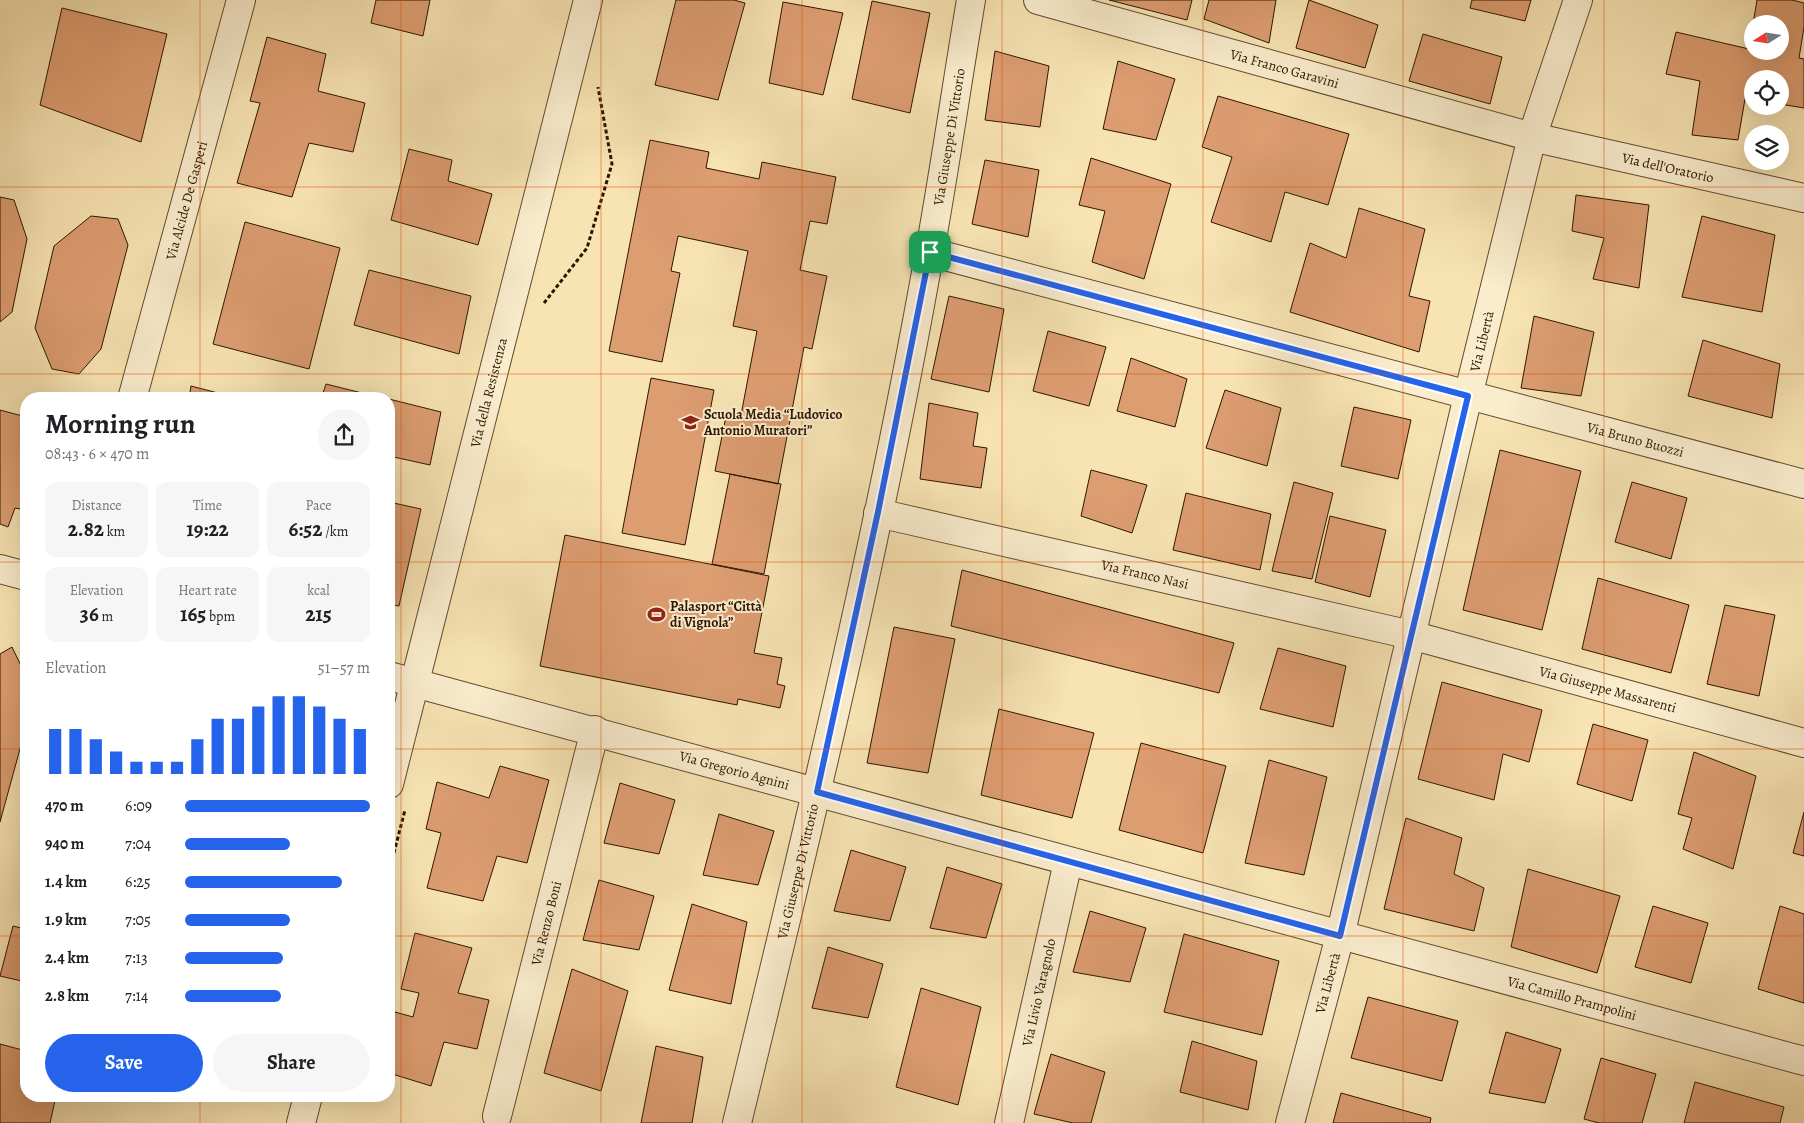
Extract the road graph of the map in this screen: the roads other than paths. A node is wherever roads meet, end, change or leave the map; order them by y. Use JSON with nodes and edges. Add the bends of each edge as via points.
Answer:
{"nodes":[{"id":1,"x":240,"y":0,"type":"edge"},
{"id":2,"x":588,"y":0,"type":"edge"},
{"id":3,"x":971,"y":0,"type":"edge"},
{"id":4,"x":1038,"y":0,"type":"edge"},
{"id":5,"x":1578,"y":0,"type":"edge"},
{"id":6,"x":1532,"y":137,"type":"junction"},
{"id":7,"x":1804,"y":198,"type":"edge"},
{"id":8,"x":930,"y":252,"type":"junction"},
{"id":9,"x":134,"y":392,"type":"edge"},
{"id":10,"x":1468,"y":396,"type":"junction"},
{"id":11,"x":1804,"y":484,"type":"edge"},
{"id":12,"x":878,"y":512,"type":"junction"},
{"id":13,"x":0,"y":569,"type":"edge"},
{"id":14,"x":20,"y":574,"type":"edge"},
{"id":15,"x":1411,"y":634,"type":"junction"},
{"id":16,"x":395,"y":678,"type":"edge"},
{"id":17,"x":415,"y":683,"type":"junction"},
{"id":18,"x":595,"y":730,"type":"junction"},
{"id":19,"x":1804,"y":743,"type":"edge"},
{"id":20,"x":395,"y":761,"type":"edge"},
{"id":21,"x":817,"y":792,"type":"junction"},
{"id":22,"x":1068,"y":862,"type":"junction"},
{"id":23,"x":1340,"y":936,"type":"junction"},
{"id":24,"x":1804,"y":1061,"type":"edge"},
{"id":25,"x":306,"y":1102,"type":"edge"},
{"id":26,"x":497,"y":1116,"type":"dead end"},
{"id":27,"x":301,"y":1123,"type":"edge"},
{"id":28,"x":737,"y":1123,"type":"edge"},
{"id":29,"x":1009,"y":1123,"type":"edge"},
{"id":30,"x":1290,"y":1123,"type":"edge"}],
"edges":[{"from":1,"to":9,"type":"street","name":"Via Alcide De Gasperi"},
{"from":2,"to":17,"type":"street","name":"Via della Resistenza"},
{"from":3,"to":8,"type":"street","name":"Via Giuseppe Di Vittorio"},
{"from":4,"to":6,"type":"street","name":"Via Franco Garavini"},
{"from":5,"to":6,"type":"street","name":"Via Libertà"},
{"from":6,"to":7,"type":"street","name":"Via dell'Oratorio"},
{"from":6,"to":10,"type":"street","name":"Via Libertà"},
{"from":8,"to":10,"type":"street","name":"Via Bruno Buozzi"},
{"from":8,"to":12,"type":"street","name":"Via Giuseppe Di Vittorio"},
{"from":10,"to":11,"type":"street","name":"Via Bruno Buozzi"},
{"from":10,"to":15,"type":"street","name":"Via Libertà"},
{"from":12,"to":15,"type":"street","name":"Via Franco Nasi"},
{"from":12,"to":21,"type":"street","name":"Via Giuseppe Di Vittorio"},
{"from":13,"to":14,"type":"street"},
{"from":15,"to":19,"type":"street","name":"Via Giuseppe Massarenti"},
{"from":15,"to":23,"type":"street","name":"Via Libertà"},
{"from":16,"to":17,"type":"street","name":"Via Gregorio Agnini"},
{"from":17,"to":18,"type":"street","name":"Via Gregorio Agnini"},
{"from":17,"to":20,"type":"street","name":"Via della Resistenza"},
{"from":18,"to":21,"type":"street","name":"Via Gregorio Agnini"},
{"from":18,"to":26,"type":"street","name":"Via Renzo Boni"},
{"from":21,"to":22,"type":"street","name":"Via Gregorio Agnini"},
{"from":21,"to":28,"type":"street","name":"Via Giuseppe Di Vittorio"},
{"from":22,"to":23,"type":"street","name":"Via Gregorio Agnini"},
{"from":22,"to":29,"type":"street","name":"Via Livio Varagnolo"},
{"from":23,"to":24,"type":"street","name":"Via Camillo Prampolini"},
{"from":23,"to":30,"type":"street","name":"Via Libertà"},
{"from":25,"to":27,"type":"street"}]}
